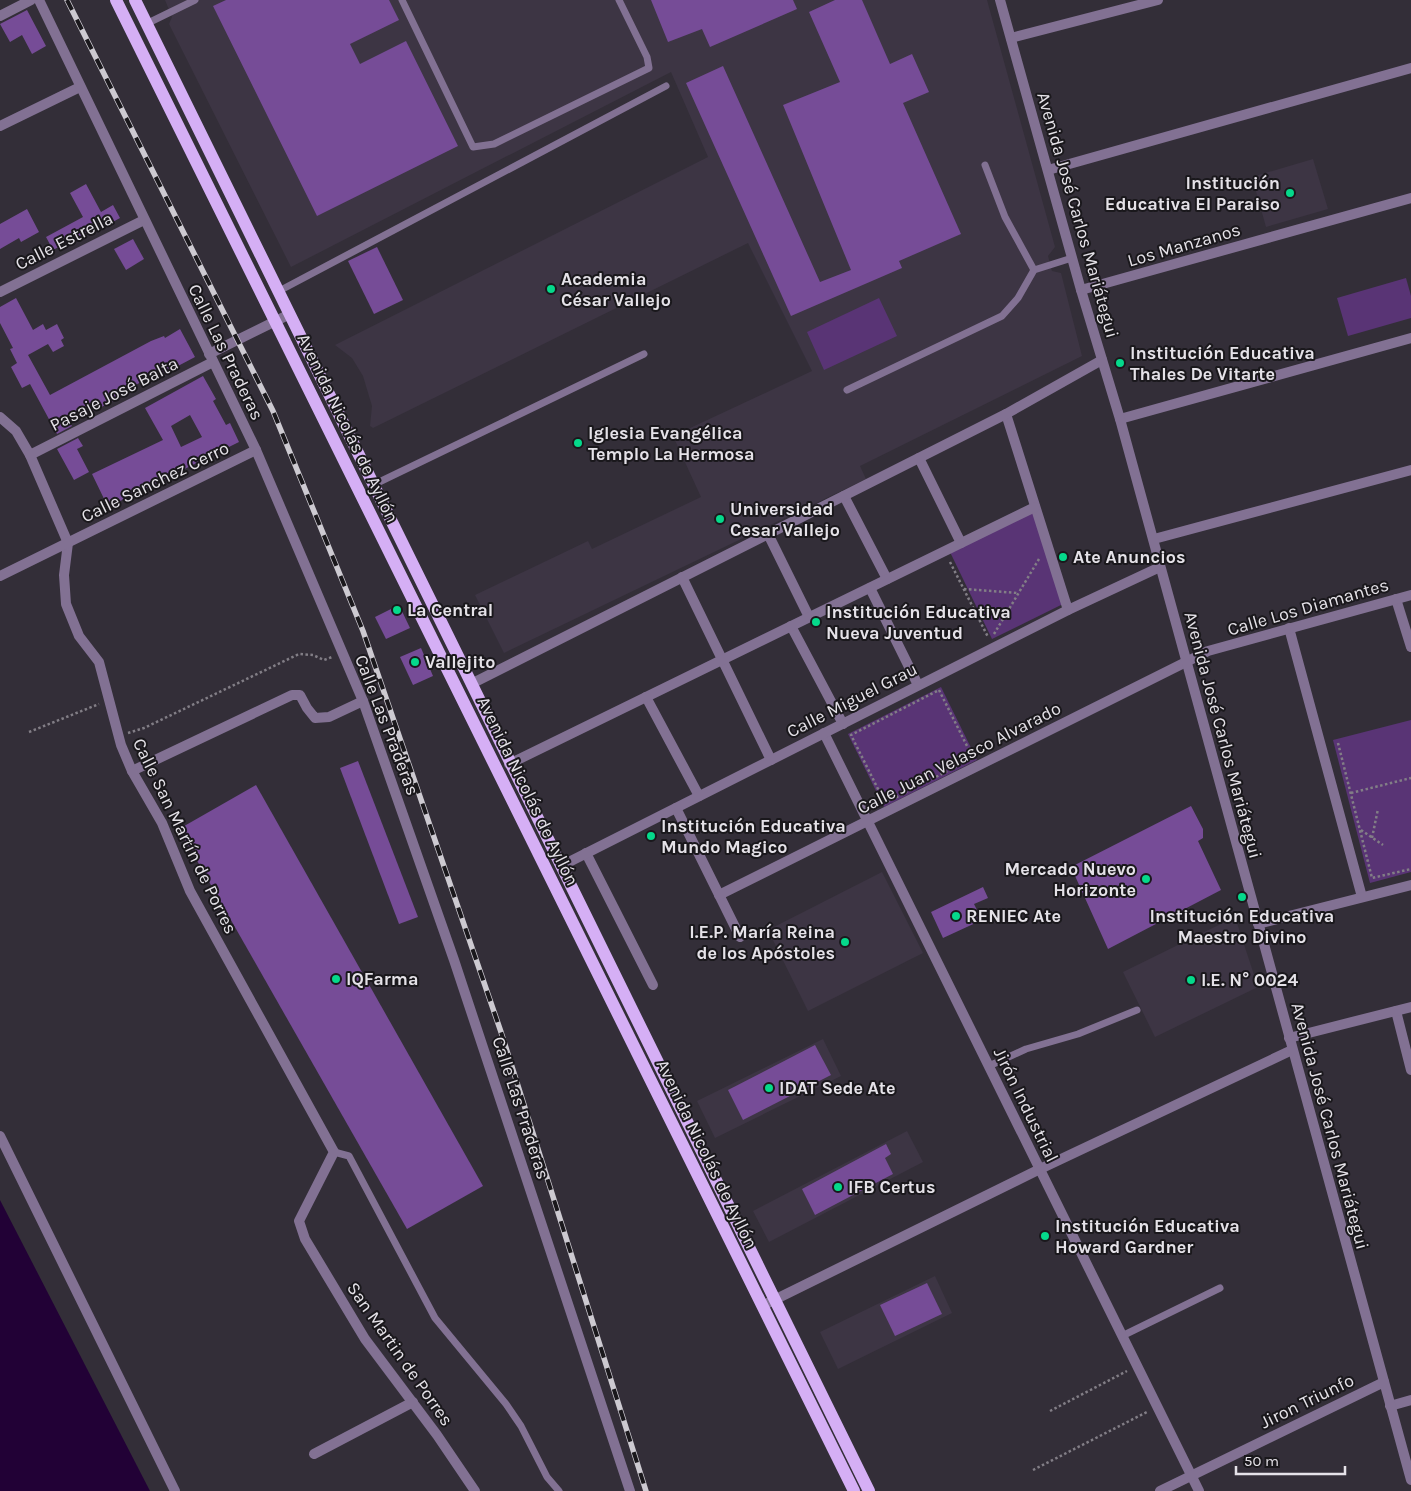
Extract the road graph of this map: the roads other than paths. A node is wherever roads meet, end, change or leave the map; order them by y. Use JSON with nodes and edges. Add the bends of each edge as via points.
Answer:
{"nodes":[{"id":1,"x":31,"y":0,"type":"edge"},
{"id":2,"x":39,"y":0,"type":"edge"},
{"id":3,"x":116,"y":0,"type":"edge"},
{"id":4,"x":135,"y":0,"type":"edge"},
{"id":5,"x":194,"y":0,"type":"edge"},
{"id":6,"x":402,"y":0,"type":"edge"},
{"id":7,"x":619,"y":0,"type":"edge"},
{"id":8,"x":1000,"y":0,"type":"edge"},
{"id":9,"x":1158,"y":0,"type":"edge"},
{"id":10,"x":0,"y":16,"type":"edge"},
{"id":11,"x":144,"y":20,"type":"junction"},
{"id":12,"x":127,"y":24,"type":"junction"},
{"id":13,"x":1011,"y":38,"type":"junction"},
{"id":14,"x":1411,"y":68,"type":"edge"},
{"id":15,"x":666,"y":86,"type":"dead end"},
{"id":16,"x":80,"y":87,"type":"junction"},
{"id":17,"x":0,"y":126,"type":"edge"},
{"id":18,"x":985,"y":165,"type":"dead end"},
{"id":19,"x":1048,"y":170,"type":"junction"},
{"id":20,"x":1411,"y":198,"type":"edge"},
{"id":21,"x":144,"y":220,"type":"junction"},
{"id":22,"x":1072,"y":258,"type":"junction"},
{"id":23,"x":1034,"y":270,"type":"junction"},
{"id":24,"x":1082,"y":290,"type":"junction"},
{"id":25,"x":279,"y":291,"type":"junction"},
{"id":26,"x":0,"y":292,"type":"edge"},
{"id":27,"x":290,"y":314,"type":"junction"},
{"id":28,"x":275,"y":321,"type":"junction"},
{"id":29,"x":1411,"y":338,"type":"edge"},
{"id":30,"x":644,"y":354,"type":"dead end"},
{"id":31,"x":211,"y":358,"type":"junction"},
{"id":32,"x":1102,"y":360,"type":"junction"},
{"id":33,"x":847,"y":390,"type":"dead end"},
{"id":34,"x":1006,"y":414,"type":"junction"},
{"id":35,"x":0,"y":417,"type":"edge"},
{"id":36,"x":1120,"y":419,"type":"junction"},
{"id":37,"x":256,"y":450,"type":"junction"},
{"id":38,"x":30,"y":455,"type":"junction"},
{"id":39,"x":919,"y":458,"type":"junction"},
{"id":40,"x":1411,"y":470,"type":"edge"},
{"id":41,"x":373,"y":485,"type":"junction"},
{"id":42,"x":844,"y":496,"type":"junction"},
{"id":43,"x":1035,"y":507,"type":"junction"},
{"id":44,"x":768,"y":534,"type":"junction"},
{"id":45,"x":1154,"y":539,"type":"junction"},
{"id":46,"x":68,"y":543,"type":"junction"},
{"id":47,"x":961,"y":544,"type":"junction"},
{"id":48,"x":1160,"y":566,"type":"junction"},
{"id":49,"x":0,"y":576,"type":"edge"},
{"id":50,"x":682,"y":577,"type":"junction"},
{"id":51,"x":887,"y":579,"type":"junction"},
{"id":52,"x":870,"y":588,"type":"junction"},
{"id":53,"x":1411,"y":595,"type":"edge"},
{"id":54,"x":1396,"y":599,"type":"junction"},
{"id":55,"x":1068,"y":610,"type":"junction"},
{"id":56,"x":809,"y":617,"type":"junction"},
{"id":57,"x":791,"y":626,"type":"junction"},
{"id":58,"x":1289,"y":628,"type":"junction"},
{"id":59,"x":1411,"y":647,"type":"edge"},
{"id":60,"x":722,"y":660,"type":"junction"},
{"id":61,"x":1185,"y":662,"type":"junction"},
{"id":62,"x":471,"y":684,"type":"junction"},
{"id":63,"x":918,"y":685,"type":"junction"},
{"id":64,"x":646,"y":697,"type":"junction"},
{"id":65,"x":363,"y":701,"type":"junction"},
{"id":66,"x":843,"y":724,"type":"junction"},
{"id":67,"x":824,"y":733,"type":"junction"},
{"id":68,"x":771,"y":760,"type":"junction"},
{"id":69,"x":509,"y":764,"type":"junction"},
{"id":70,"x":132,"y":772,"type":"junction"},
{"id":71,"x":699,"y":796,"type":"junction"},
{"id":72,"x":676,"y":808,"type":"junction"},
{"id":73,"x":868,"y":821,"type":"junction"},
{"id":74,"x":586,"y":853,"type":"junction"},
{"id":75,"x":561,"y":866,"type":"junction"},
{"id":76,"x":1411,"y":885,"type":"edge"},
{"id":77,"x":719,"y":895,"type":"junction"},
{"id":78,"x":1362,"y":897,"type":"junction"},
{"id":79,"x":1258,"y":924,"type":"junction"},
{"id":80,"x":740,"y":937,"type":"dead end"},
{"id":81,"x":653,"y":985,"type":"dead end"},
{"id":82,"x":1411,"y":1007,"type":"edge"},
{"id":83,"x":1136,"y":1010,"type":"dead end"},
{"id":84,"x":1396,"y":1011,"type":"junction"},
{"id":85,"x":1289,"y":1038,"type":"junction"},
{"id":86,"x":1292,"y":1050,"type":"junction"},
{"id":87,"x":989,"y":1066,"type":"junction"},
{"id":88,"x":1411,"y":1070,"type":"edge"},
{"id":89,"x":0,"y":1136,"type":"edge"},
{"id":90,"x":334,"y":1152,"type":"junction"},
{"id":91,"x":1040,"y":1169,"type":"junction"},
{"id":92,"x":1220,"y":1288,"type":"dead end"},
{"id":93,"x":769,"y":1303,"type":"junction"},
{"id":94,"x":1122,"y":1336,"type":"junction"},
{"id":95,"x":1384,"y":1382,"type":"junction"},
{"id":96,"x":1411,"y":1400,"type":"edge"},
{"id":97,"x":413,"y":1402,"type":"junction"},
{"id":98,"x":1390,"y":1406,"type":"junction"},
{"id":99,"x":314,"y":1454,"type":"dead end"},
{"id":100,"x":1192,"y":1476,"type":"junction"},
{"id":101,"x":1411,"y":1480,"type":"edge"},
{"id":102,"x":175,"y":1491,"type":"edge"},
{"id":103,"x":474,"y":1491,"type":"edge"},
{"id":104,"x":559,"y":1491,"type":"edge"},
{"id":105,"x":630,"y":1491,"type":"edge"},
{"id":106,"x":854,"y":1491,"type":"edge"},
{"id":107,"x":869,"y":1491,"type":"edge"},
{"id":108,"x":1160,"y":1491,"type":"edge"},
{"id":109,"x":1199,"y":1491,"type":"edge"}],
"edges":[{"from":1,"to":10,"type":"street"},
{"from":2,"to":16,"type":"street","name":"Calle Las Praderas"},
{"from":3,"to":12,"type":"main road","name":"Avenida Nicolás de Ayllón"},
{"from":4,"to":11,"type":"main road","name":"Avenida Nicolás de Ayllón"},
{"from":5,"to":11,"type":"lane"},
{"from":6,"to":7,"type":"lane","via":[[473,147],[494,144],[649,68],[647,57]]},
{"from":8,"to":13,"type":"street","name":"Avenida José Carlos Mariátegui"},
{"from":9,"to":13,"type":"street"},
{"from":11,"to":12,"type":"main road"},
{"from":11,"to":25,"type":"main road","name":"Avenida Nicolás de Ayllón"},
{"from":12,"to":28,"type":"main road","name":"Avenida Nicolás de Ayllón"},
{"from":13,"to":19,"type":"street","name":"Avenida José Carlos Mariátegui"},
{"from":14,"to":19,"type":"street"},
{"from":15,"to":25,"type":"lane"},
{"from":16,"to":17,"type":"street"},
{"from":16,"to":21,"type":"street","name":"Calle Las Praderas"},
{"from":18,"to":23,"type":"lane","via":[[1004,217]]},
{"from":19,"to":22,"type":"street","name":"Avenida José Carlos Mariátegui"},
{"from":20,"to":24,"type":"street","name":"Los Manzanos"},
{"from":21,"to":26,"type":"street","name":"Calle Estrella"},
{"from":21,"to":31,"type":"street","name":"Calle Las Praderas"},
{"from":22,"to":23,"type":"lane"},
{"from":22,"to":24,"type":"street","name":"Avenida José Carlos Mariátegui"},
{"from":23,"to":33,"type":"lane","via":[[1018,298],[1002,316]]},
{"from":24,"to":32,"type":"street","name":"Avenida José Carlos Mariátegui"},
{"from":25,"to":27,"type":"main road","name":"Avenida Nicolás de Ayllón"},
{"from":27,"to":28,"type":"street","name":"Pasaje José Balta"},
{"from":27,"to":41,"type":"main road","name":"Avenida Nicolás de Ayllón"},
{"from":28,"to":31,"type":"street","name":"Pasaje José Balta"},
{"from":28,"to":93,"type":"main road","name":"Avenida Nicolás de Ayllón"},
{"from":29,"to":36,"type":"street"},
{"from":30,"to":41,"type":"lane"},
{"from":31,"to":37,"type":"street","name":"Calle Las Praderas"},
{"from":31,"to":38,"type":"street","name":"Pasaje José Balta"},
{"from":32,"to":34,"type":"street"},
{"from":32,"to":36,"type":"street","name":"Avenida José Carlos Mariátegui"},
{"from":34,"to":39,"type":"street"},
{"from":34,"to":43,"type":"street"},
{"from":35,"to":38,"type":"street","via":[[16,431]]},
{"from":36,"to":45,"type":"street","name":"Avenida José Carlos Mariátegui"},
{"from":37,"to":46,"type":"street","name":"Calle Sanchez Cerro"},
{"from":37,"to":65,"type":"street","name":"Calle Las Praderas"},
{"from":38,"to":46,"type":"street"},
{"from":39,"to":42,"type":"street"},
{"from":39,"to":47,"type":"street"},
{"from":40,"to":45,"type":"street"},
{"from":41,"to":62,"type":"main road","name":"Avenida Nicolás de Ayllón"},
{"from":42,"to":44,"type":"street"},
{"from":42,"to":51,"type":"street"},
{"from":43,"to":47,"type":"street"},
{"from":43,"to":55,"type":"street"},
{"from":44,"to":50,"type":"street"},
{"from":44,"to":56,"type":"street"},
{"from":45,"to":48,"type":"street","name":"Avenida José Carlos Mariátegui"},
{"from":46,"to":49,"type":"street","name":"Calle Sanchez Cerro"},
{"from":46,"to":70,"type":"street","name":"Calle San Martín de Porres","via":[[64,575],[66,604],[78,636],[100,662]]},
{"from":47,"to":51,"type":"street"},
{"from":48,"to":55,"type":"street","name":"Calle Miguel Grau"},
{"from":48,"to":61,"type":"street","name":"Avenida José Carlos Mariátegui"},
{"from":50,"to":60,"type":"street"},
{"from":50,"to":62,"type":"street"},
{"from":51,"to":52,"type":"street"},
{"from":52,"to":56,"type":"street"},
{"from":52,"to":63,"type":"street"},
{"from":53,"to":54,"type":"street","name":"Calle Los Diamantes"},
{"from":54,"to":58,"type":"street","name":"Calle Los Diamantes"},
{"from":54,"to":59,"type":"street"},
{"from":55,"to":63,"type":"street","name":"Calle Miguel Grau"},
{"from":56,"to":57,"type":"street"},
{"from":57,"to":60,"type":"street"},
{"from":57,"to":66,"type":"street"},
{"from":58,"to":61,"type":"street","name":"Calle Los Diamantes","via":[[1208,651]]},
{"from":58,"to":78,"type":"street"},
{"from":60,"to":64,"type":"street"},
{"from":60,"to":68,"type":"street"},
{"from":61,"to":73,"type":"street","name":"Calle Juan Velasco Alvarado"},
{"from":61,"to":79,"type":"street","name":"Avenida José Carlos Mariátegui"},
{"from":62,"to":69,"type":"main road","name":"Avenida Nicolás de Ayllón"},
{"from":63,"to":66,"type":"street","name":"Calle Miguel Grau"},
{"from":64,"to":69,"type":"street"},
{"from":64,"to":71,"type":"street"},
{"from":65,"to":70,"type":"street","via":[[329,717],[316,718],[300,695],[292,695]]},
{"from":65,"to":105,"type":"street","name":"Calle Las Praderas","via":[[454,960]]},
{"from":66,"to":67,"type":"street","name":"Calle Miguel Grau"},
{"from":67,"to":68,"type":"street","name":"Calle Miguel Grau"},
{"from":67,"to":73,"type":"street","name":"Jirón Industrial"},
{"from":68,"to":71,"type":"street","name":"Calle Miguel Grau"},
{"from":69,"to":75,"type":"main road","name":"Avenida Nicolás de Ayllón"},
{"from":70,"to":90,"type":"street","name":"Calle San Martín de Porres","via":[[162,823],[190,891]]},
{"from":71,"to":72,"type":"street","name":"Calle Miguel Grau"},
{"from":72,"to":74,"type":"street","name":"Calle Miguel Grau"},
{"from":72,"to":77,"type":"street"},
{"from":73,"to":77,"type":"street","name":"Calle Juan Velasco Alvarado"},
{"from":73,"to":87,"type":"street","name":"Jirón Industrial"},
{"from":74,"to":75,"type":"street","name":"Calle Miguel Grau"},
{"from":74,"to":81,"type":"street"},
{"from":75,"to":93,"type":"main road","name":"Avenida Nicolás de Ayllón"},
{"from":76,"to":78,"type":"street"},
{"from":77,"to":80,"type":"street"},
{"from":78,"to":79,"type":"street"},
{"from":79,"to":85,"type":"street","name":"Avenida José Carlos Mariátegui"},
{"from":82,"to":84,"type":"street"},
{"from":83,"to":87,"type":"lane","via":[[1078,1034],[1026,1049]]},
{"from":84,"to":85,"type":"street"},
{"from":84,"to":88,"type":"street"},
{"from":85,"to":86,"type":"street","name":"Avenida José Carlos Mariátegui"},
{"from":86,"to":91,"type":"street"},
{"from":86,"to":95,"type":"street","name":"Avenida José Carlos Mariátegui"},
{"from":87,"to":91,"type":"street","name":"Jirón Industrial"},
{"from":89,"to":102,"type":"street"},
{"from":90,"to":97,"type":"street","name":"San Martin de Porres","via":[[299,1221],[305,1239],[365,1338]]},
{"from":90,"to":104,"type":"lane","via":[[348,1156],[435,1318],[506,1404],[540,1465]]},
{"from":91,"to":93,"type":"street"},
{"from":91,"to":94,"type":"street","name":"Jirón Industrial"},
{"from":92,"to":94,"type":"lane"},
{"from":93,"to":106,"type":"main road","name":"Avenida Nicolás de Ayllón"},
{"from":93,"to":107,"type":"main road","name":"Avenida Nicolás de Ayllón"},
{"from":94,"to":100,"type":"street","name":"Jirón Industrial"},
{"from":95,"to":98,"type":"street","name":"Avenida José Carlos Mariátegui"},
{"from":95,"to":100,"type":"street","name":"Jiron Triunfo"},
{"from":96,"to":98,"type":"street"},
{"from":97,"to":99,"type":"street"},
{"from":97,"to":103,"type":"street","name":"San Martin de Porres"},
{"from":98,"to":101,"type":"street","name":"Avenida José Carlos Mariátegui"},
{"from":100,"to":108,"type":"street","name":"Jiron Triunfo"},
{"from":100,"to":109,"type":"street","name":"Jirón Industrial"}]}
